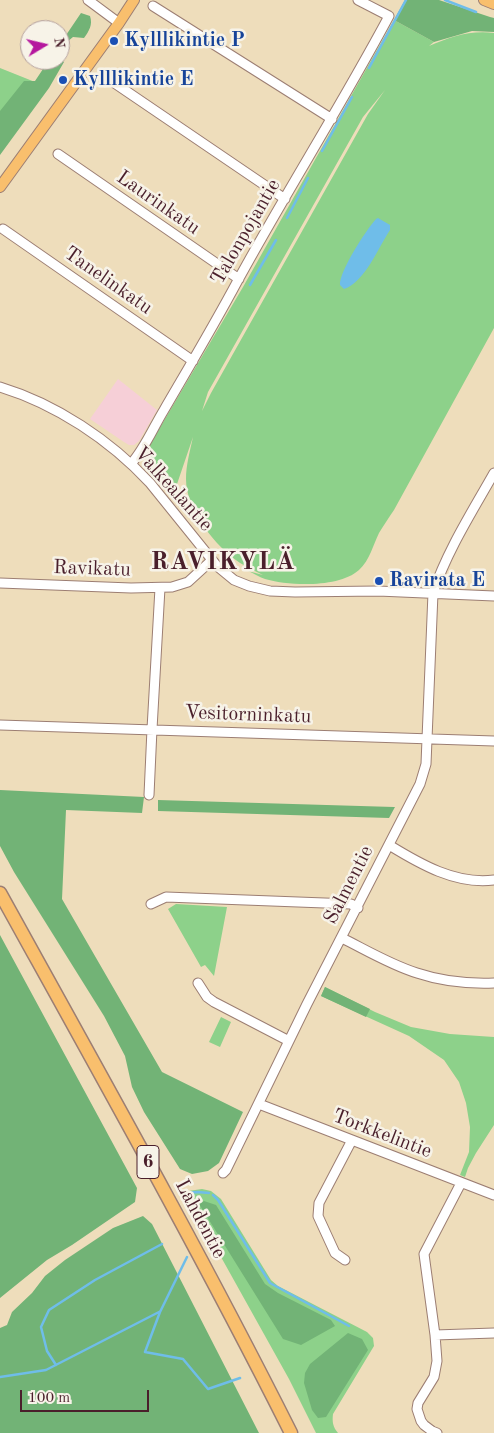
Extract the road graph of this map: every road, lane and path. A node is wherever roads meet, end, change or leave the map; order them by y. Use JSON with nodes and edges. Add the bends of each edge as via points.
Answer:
{"nodes":[{"id":1,"x":88,"y":0,"type":"edge"},
{"id":2,"x":134,"y":0,"type":"edge"},
{"id":3,"x":358,"y":0,"type":"edge"},
{"id":4,"x":484,"y":0,"type":"edge"},
{"id":5,"x":494,"y":4,"type":"edge"},
{"id":6,"x":153,"y":6,"type":"dead end"},
{"id":7,"x":119,"y":24,"type":"junction"},
{"id":8,"x":107,"y":78,"type":"dead end"},
{"id":9,"x":332,"y":119,"type":"junction"},
{"id":10,"x":58,"y":154,"type":"dead end"},
{"id":11,"x":0,"y":187,"type":"edge"},
{"id":12,"x":286,"y":199,"type":"junction"},
{"id":13,"x":3,"y":229,"type":"dead end"},
{"id":14,"x":239,"y":280,"type":"junction"},
{"id":15,"x":193,"y":361,"type":"junction"},
{"id":16,"x":0,"y":387,"type":"edge"},
{"id":17,"x":131,"y":464,"type":"junction"},
{"id":18,"x":494,"y":473,"type":"edge"},
{"id":19,"x":212,"y":560,"type":"junction"},
{"id":20,"x":0,"y":583,"type":"edge"},
{"id":21,"x":160,"y":588,"type":"junction"},
{"id":22,"x":433,"y":594,"type":"junction"},
{"id":23,"x":494,"y":596,"type":"edge"},
{"id":24,"x":0,"y":725,"type":"edge"},
{"id":25,"x":152,"y":729,"type":"junction"},
{"id":26,"x":428,"y":740,"type":"junction"},
{"id":27,"x":494,"y":741,"type":"edge"},
{"id":28,"x":149,"y":795,"type":"dead end"},
{"id":29,"x":389,"y":845,"type":"junction"},
{"id":30,"x":494,"y":880,"type":"edge"},
{"id":31,"x":0,"y":893,"type":"edge"},
{"id":32,"x":151,"y":904,"type":"dead end"},
{"id":33,"x":358,"y":908,"type":"junction"},
{"id":34,"x":342,"y":938,"type":"junction"},
{"id":35,"x":198,"y":983,"type":"dead end"},
{"id":36,"x":494,"y":983,"type":"edge"},
{"id":37,"x":289,"y":1041,"type":"junction"},
{"id":38,"x":259,"y":1104,"type":"junction"},
{"id":39,"x":352,"y":1140,"type":"junction"},
{"id":40,"x":224,"y":1172,"type":"dead end"},
{"id":41,"x":461,"y":1183,"type":"junction"},
{"id":42,"x":494,"y":1195,"type":"edge"},
{"id":43,"x":345,"y":1260,"type":"dead end"},
{"id":44,"x":494,"y":1333,"type":"edge"},
{"id":45,"x":435,"y":1335,"type":"junction"},
{"id":46,"x":291,"y":1433,"type":"edge"},
{"id":47,"x":437,"y":1433,"type":"edge"}],
"edges":[{"from":1,"to":7,"type":"street"},
{"from":2,"to":7,"type":"main road"},
{"from":3,"to":9,"type":"street","name":"Talonpojantie","via":[[389,16]]},
{"from":4,"to":5,"type":"main road"},
{"from":6,"to":9,"type":"street"},
{"from":7,"to":11,"type":"main road"},
{"from":8,"to":12,"type":"street"},
{"from":9,"to":12,"type":"street","name":"Talonpojantie"},
{"from":10,"to":14,"type":"street","name":"Laurinkatu"},
{"from":12,"to":14,"type":"street","name":"Talonpojantie"},
{"from":13,"to":15,"type":"street","name":"Tanelinkatu"},
{"from":14,"to":15,"type":"street","name":"Talonpojantie"},
{"from":15,"to":17,"type":"street","name":"Talonpojantie"},
{"from":16,"to":17,"type":"street","name":"Valkealantie","via":[[59,413]]},
{"from":17,"to":19,"type":"street","name":"Valkealantie"},
{"from":18,"to":22,"type":"street","name":"Salmentie","via":[[455,542]]},
{"from":19,"to":21,"type":"street","name":"Ravikatu","via":[[188,582]]},
{"from":19,"to":22,"type":"street","via":[[234,580],[265,590]]},
{"from":20,"to":21,"type":"street","name":"Ravikatu"},
{"from":21,"to":25,"type":"street"},
{"from":22,"to":23,"type":"street"},
{"from":22,"to":26,"type":"street","name":"Salmentie"},
{"from":24,"to":25,"type":"street","name":"Vesitorninkatu"},
{"from":25,"to":26,"type":"street","name":"Vesitorninkatu"},
{"from":25,"to":28,"type":"street"},
{"from":26,"to":27,"type":"street","name":"Vesitorninkatu"},
{"from":26,"to":29,"type":"street","name":"Salmentie","via":[[423,776]]},
{"from":29,"to":30,"type":"street","via":[[446,874],[473,880]]},
{"from":29,"to":33,"type":"street","name":"Salmentie"},
{"from":31,"to":46,"type":"highway","name":"Lahdentie","number":"6","via":[[236,1324]]},
{"from":32,"to":33,"type":"street","via":[[166,898],[351,904]]},
{"from":33,"to":34,"type":"street","name":"Salmentie"},
{"from":34,"to":36,"type":"street","via":[[427,976]]},
{"from":34,"to":37,"type":"street","name":"Salmentie"},
{"from":35,"to":37,"type":"street","via":[[214,1002]]},
{"from":37,"to":38,"type":"street","name":"Salmentie"},
{"from":38,"to":39,"type":"street","name":"Torkkelintie"},
{"from":38,"to":40,"type":"street","name":"Salmentie"},
{"from":39,"to":41,"type":"street","name":"Torkkelintie"},
{"from":39,"to":43,"type":"street","via":[[318,1210],[335,1253]]},
{"from":41,"to":42,"type":"street","name":"Torkkelintie"},
{"from":41,"to":45,"type":"street","via":[[424,1254]]},
{"from":44,"to":45,"type":"street"},
{"from":45,"to":47,"type":"street","via":[[436,1370],[417,1409],[424,1425]]}]}
